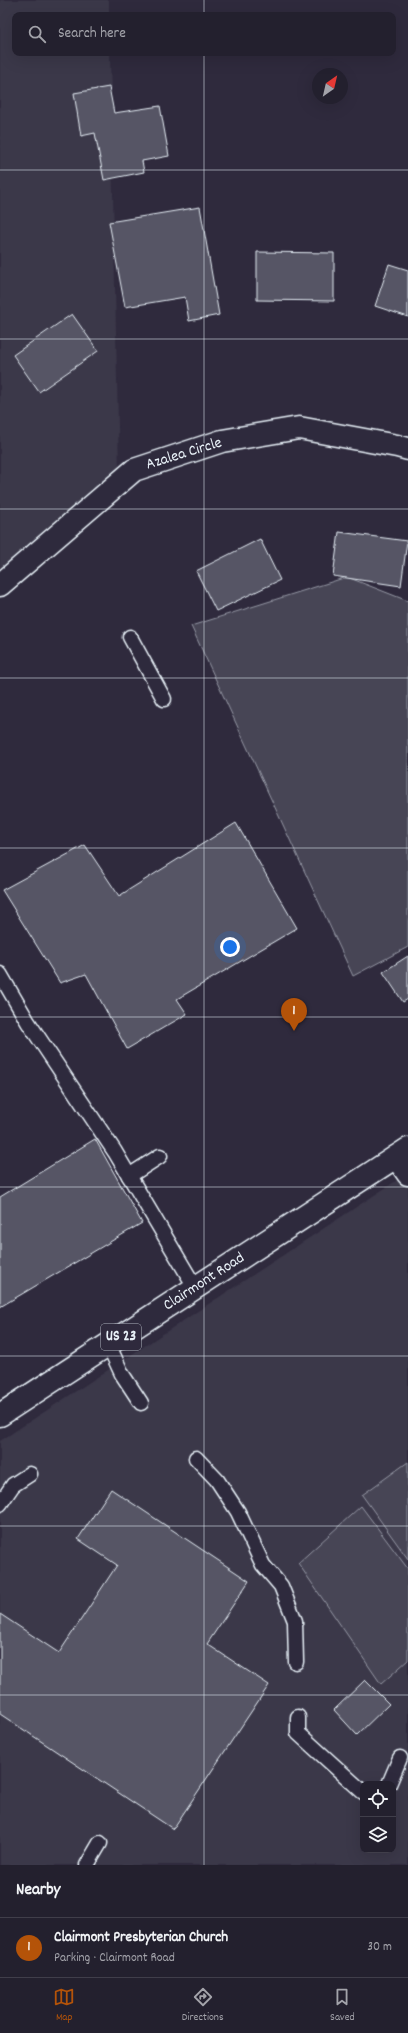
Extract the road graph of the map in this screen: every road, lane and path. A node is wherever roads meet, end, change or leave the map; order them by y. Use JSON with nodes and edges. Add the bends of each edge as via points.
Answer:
{"nodes":[{"id":1,"x":408,"y":450,"type":"edge"},
{"id":2,"x":0,"y":585,"type":"edge"},
{"id":3,"x":130,"y":638,"type":"dead end"},
{"id":4,"x":164,"y":700,"type":"dead end"},
{"id":5,"x":0,"y":974,"type":"edge"},
{"id":6,"x":160,"y":1156,"type":"dead end"},
{"id":7,"x":404,"y":1160,"type":"edge"},
{"id":8,"x":129,"y":1176,"type":"junction"},
{"id":9,"x":195,"y":1287,"type":"junction"},
{"id":10,"x":109,"y":1346,"type":"junction"},
{"id":11,"x":141,"y":1404,"type":"dead end"},
{"id":12,"x":0,"y":1415,"type":"edge"},
{"id":13,"x":196,"y":1458,"type":"dead end"},
{"id":14,"x":30,"y":1474,"type":"dead end"},
{"id":15,"x":0,"y":1504,"type":"edge"},
{"id":16,"x":296,"y":1662,"type":"dead end"},
{"id":17,"x":298,"y":1717,"type":"dead end"},
{"id":18,"x":400,"y":1758,"type":"dead end"},
{"id":19,"x":390,"y":1781,"type":"edge"},
{"id":20,"x":360,"y":1789,"type":"edge"},
{"id":21,"x":100,"y":1843,"type":"dead end"},
{"id":22,"x":87,"y":1865,"type":"edge"}],
"edges":[{"from":1,"to":2,"type":"main road","name":"Azalea Circle","via":[[299,428],[222,441],[134,470]]},
{"from":3,"to":4,"type":"lane"},
{"from":5,"to":8,"type":"lane","via":[[28,1022]]},
{"from":6,"to":8,"type":"lane"},
{"from":7,"to":9,"type":"main road","name":"Clairmont Road","number":"US 23"},
{"from":8,"to":9,"type":"lane"},
{"from":9,"to":10,"type":"main road","name":"Clairmont Road","number":"US 23"},
{"from":10,"to":11,"type":"lane","via":[[122,1374]]},
{"from":10,"to":12,"type":"main road","name":"Clairmont Road","number":"US 23"},
{"from":13,"to":16,"type":"lane","via":[[217,1480],[238,1512],[264,1565],[281,1586],[295,1621]]},
{"from":14,"to":15,"type":"lane","via":[[13,1485]]},
{"from":17,"to":20,"type":"lane","via":[[298,1733]]},
{"from":18,"to":19,"type":"lane"},
{"from":21,"to":22,"type":"lane"}]}
